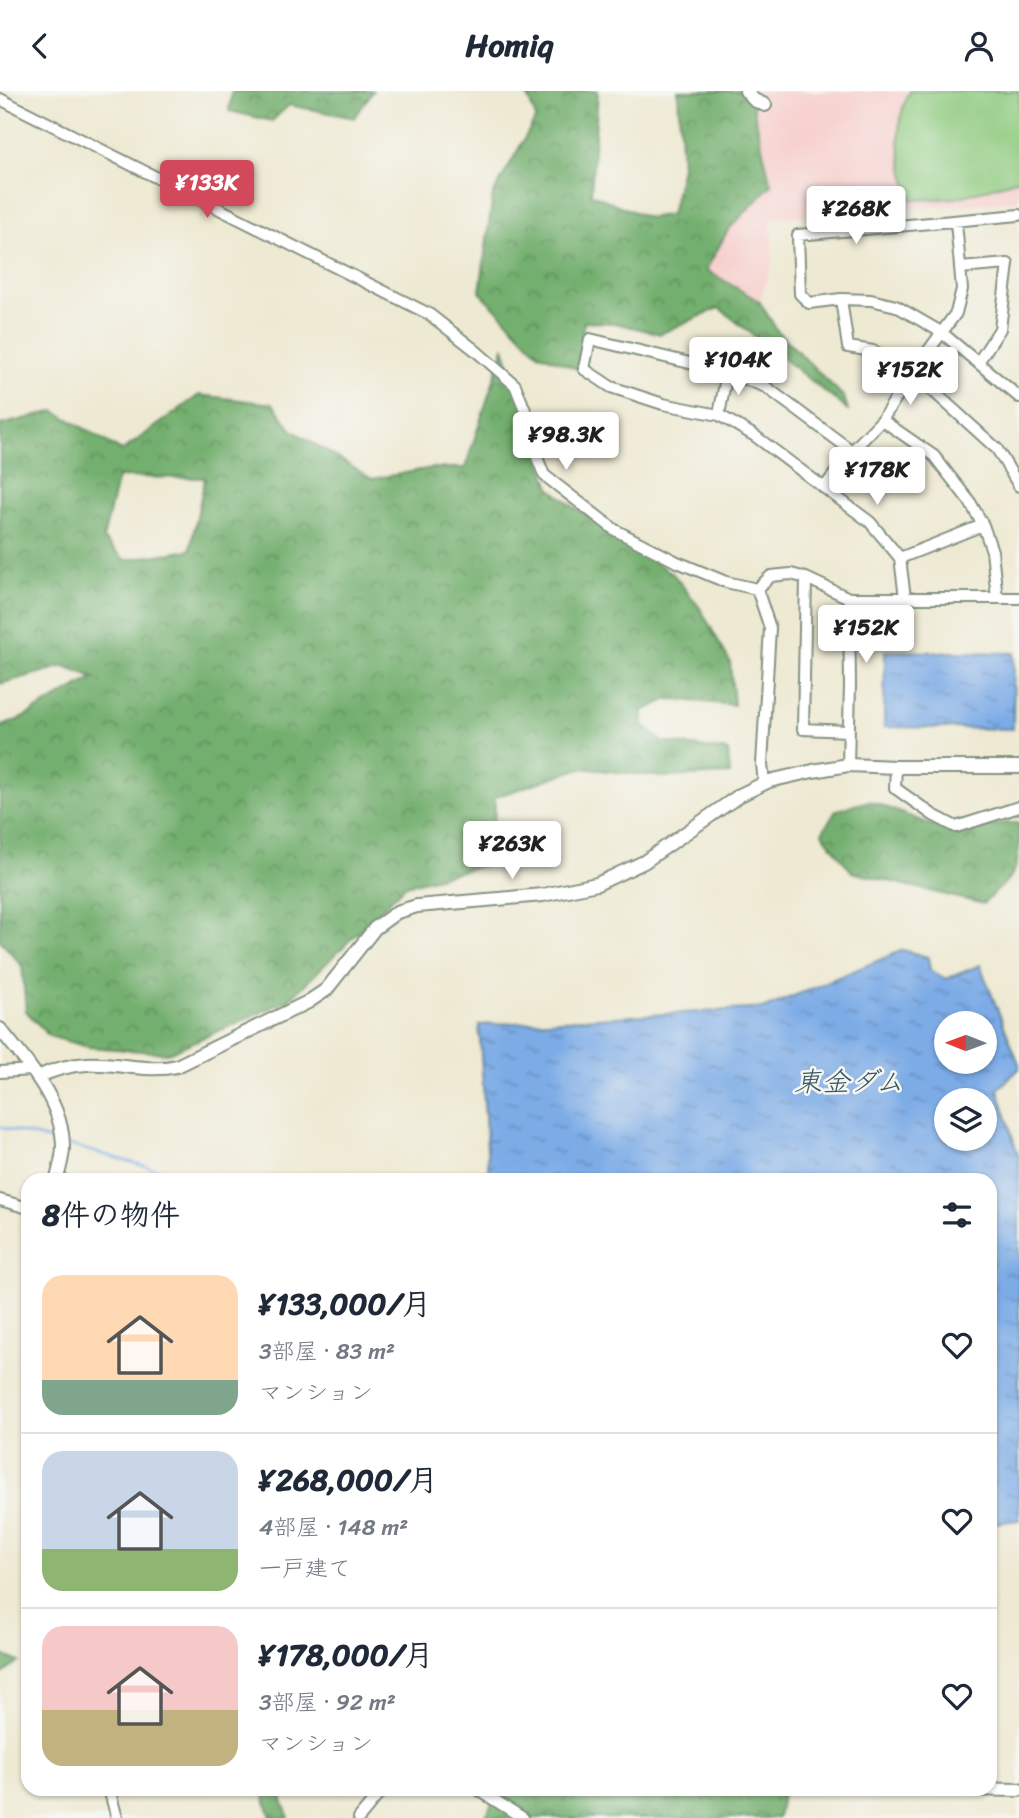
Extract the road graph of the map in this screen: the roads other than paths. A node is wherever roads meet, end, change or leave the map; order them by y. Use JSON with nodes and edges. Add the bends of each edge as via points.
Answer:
{"nodes":[{"id":1,"x":746,"y":91,"type":"edge"},
{"id":2,"x":0,"y":99,"type":"edge"},
{"id":3,"x":765,"y":105,"type":"dead end"},
{"id":4,"x":1019,"y":215,"type":"edge"},
{"id":5,"x":956,"y":222,"type":"junction"},
{"id":6,"x":960,"y":268,"type":"junction"},
{"id":7,"x":841,"y":299,"type":"junction"},
{"id":8,"x":941,"y":332,"type":"junction"},
{"id":9,"x":979,"y":361,"type":"junction"},
{"id":10,"x":727,"y":372,"type":"junction"},
{"id":11,"x":910,"y":376,"type":"junction"},
{"id":12,"x":1019,"y":397,"type":"edge"},
{"id":13,"x":719,"y":415,"type":"junction"},
{"id":14,"x":883,"y":421,"type":"junction"},
{"id":15,"x":852,"y":451,"type":"junction"},
{"id":16,"x":1019,"y":487,"type":"edge"},
{"id":17,"x":824,"y":488,"type":"junction"},
{"id":18,"x":983,"y":524,"type":"junction"},
{"id":19,"x":900,"y":558,"type":"junction"},
{"id":20,"x":806,"y":577,"type":"junction"},
{"id":21,"x":757,"y":589,"type":"junction"},
{"id":22,"x":849,"y":598,"type":"junction"},
{"id":23,"x":905,"y":598,"type":"junction"},
{"id":24,"x":997,"y":598,"type":"junction"},
{"id":25,"x":1019,"y":598,"type":"edge"},
{"id":26,"x":848,"y":731,"type":"junction"},
{"id":27,"x":848,"y":765,"type":"junction"},
{"id":28,"x":896,"y":767,"type":"junction"},
{"id":29,"x":1019,"y":767,"type":"edge"},
{"id":30,"x":764,"y":783,"type":"junction"},
{"id":31,"x":1019,"y":807,"type":"edge"},
{"id":32,"x":0,"y":1029,"type":"edge"},
{"id":33,"x":0,"y":1072,"type":"edge"},
{"id":34,"x":35,"y":1074,"type":"junction"},
{"id":35,"x":58,"y":1173,"type":"edge"},
{"id":36,"x":0,"y":1200,"type":"edge"},
{"id":37,"x":21,"y":1206,"type":"edge"},
{"id":38,"x":997,"y":1790,"type":"edge"},
{"id":39,"x":1019,"y":1790,"type":"edge"},
{"id":40,"x":111,"y":1796,"type":"edge"},
{"id":41,"x":377,"y":1796,"type":"edge"},
{"id":42,"x":488,"y":1796,"type":"edge"},
{"id":43,"x":117,"y":1818,"type":"edge"},
{"id":44,"x":359,"y":1818,"type":"edge"},
{"id":45,"x":523,"y":1818,"type":"edge"}],
"edges":[{"from":1,"to":3,"type":"street"},
{"from":2,"to":21,"type":"street","via":[[429,314],[515,385],[544,475],[615,530],[726,582]]},
{"from":4,"to":5,"type":"street"},
{"from":5,"to":6,"type":"street"},
{"from":5,"to":7,"type":"street","via":[[798,235],[800,294],[809,303]]},
{"from":6,"to":8,"type":"street","via":[[962,289],[956,313]]},
{"from":6,"to":9,"type":"street","via":[[1007,264],[1000,329]]},
{"from":7,"to":8,"type":"street","via":[[896,306]]},
{"from":7,"to":11,"type":"street","via":[[848,347],[873,351]]},
{"from":8,"to":9,"type":"street"},
{"from":8,"to":11,"type":"street"},
{"from":9,"to":12,"type":"street"},
{"from":10,"to":13,"type":"street"},
{"from":10,"to":13,"type":"street","via":[[590,339],[584,369],[611,387]]},
{"from":10,"to":15,"type":"street","via":[[766,387]]},
{"from":11,"to":14,"type":"street"},
{"from":11,"to":16,"type":"street","via":[[997,449]]},
{"from":13,"to":17,"type":"street"},
{"from":14,"to":15,"type":"street"},
{"from":14,"to":18,"type":"street","via":[[934,456]]},
{"from":15,"to":17,"type":"street"},
{"from":17,"to":19,"type":"street","via":[[870,522]]},
{"from":18,"to":19,"type":"street"},
{"from":18,"to":24,"type":"street","via":[[992,551]]},
{"from":19,"to":23,"type":"street"},
{"from":20,"to":21,"type":"street","via":[[771,576]]},
{"from":20,"to":22,"type":"street"},
{"from":20,"to":26,"type":"street","via":[[803,729]]},
{"from":21,"to":30,"type":"street","via":[[770,628],[771,648]]},
{"from":22,"to":23,"type":"street"},
{"from":22,"to":26,"type":"street"},
{"from":23,"to":24,"type":"street"},
{"from":24,"to":25,"type":"street"},
{"from":26,"to":27,"type":"street"},
{"from":27,"to":28,"type":"street"},
{"from":27,"to":30,"type":"street"},
{"from":28,"to":29,"type":"street"},
{"from":28,"to":31,"type":"street","via":[[895,788],[956,827]]},
{"from":30,"to":34,"type":"street","via":[[644,862],[597,884],[397,912],[375,928],[326,990],[177,1066],[88,1064]]},
{"from":32,"to":34,"type":"street"},
{"from":33,"to":34,"type":"street"},
{"from":34,"to":35,"type":"street","via":[[61,1126],[64,1149]]},
{"from":36,"to":37,"type":"street"},
{"from":38,"to":39,"type":"street"},
{"from":40,"to":43,"type":"street"},
{"from":41,"to":44,"type":"street"},
{"from":42,"to":45,"type":"street"}]}
